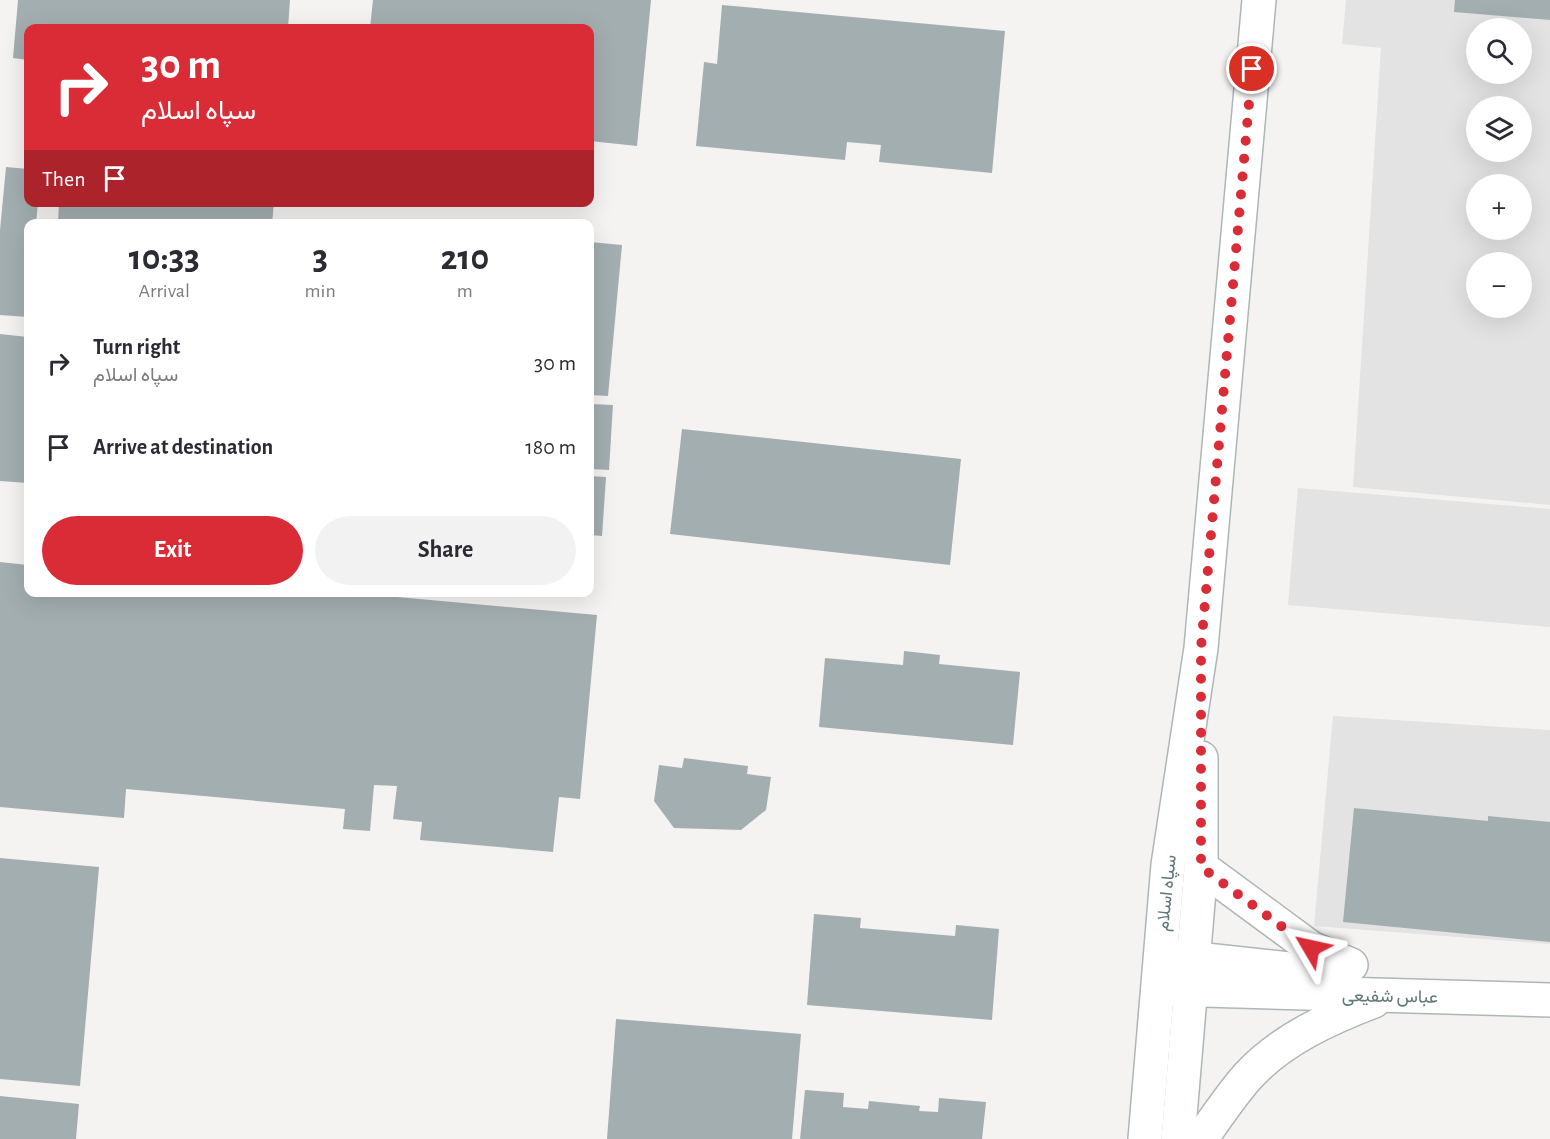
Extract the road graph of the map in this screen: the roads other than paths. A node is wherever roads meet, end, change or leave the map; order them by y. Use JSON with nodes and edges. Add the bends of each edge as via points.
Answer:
{"nodes":[{"id":1,"x":1259,"y":0,"type":"edge"},
{"id":2,"x":1201,"y":648,"type":"junction"},
{"id":3,"x":1201,"y":867,"type":"junction"},
{"id":4,"x":1160,"y":955,"type":"junction"},
{"id":5,"x":1191,"y":958,"type":"junction"},
{"id":6,"x":1550,"y":984,"type":"edge"},
{"id":7,"x":1157,"y":988,"type":"junction"},
{"id":8,"x":1388,"y":988,"type":"junction"},
{"id":9,"x":1191,"y":990,"type":"junction"},
{"id":10,"x":1550,"y":1000,"type":"edge"},
{"id":11,"x":1145,"y":1139,"type":"edge"},
{"id":12,"x":1178,"y":1139,"type":"edge"},
{"id":13,"x":1201,"y":1139,"type":"edge"}],
"edges":[{"from":1,"to":2,"type":"main road","name":"سپاه اسلام"},
{"from":2,"to":3,"type":"main road","name":"سپاه اسلام"},
{"from":2,"to":4,"type":"main road","name":"سپاه اسلام","via":[[1168,865]]},
{"from":3,"to":5,"type":"main road","name":"سپاه اسلام"},
{"from":3,"to":8,"type":"main road","via":[[1311,948]]},
{"from":4,"to":5,"type":"main road","name":"عباس شفیعی"},
{"from":4,"to":7,"type":"main road","name":"سپاه اسلام"},
{"from":5,"to":8,"type":"main road","name":"عباس شفیعی"},
{"from":5,"to":9,"type":"main road","name":"سپاه اسلام"},
{"from":6,"to":8,"type":"main road","name":"عباس شفیعی"},
{"from":7,"to":9,"type":"main road","name":"عباس شفیعی"},
{"from":7,"to":11,"type":"main road","name":"سپاه اسلام"},
{"from":8,"to":9,"type":"main road","name":"عباس شفیعی"},
{"from":8,"to":10,"type":"main road","name":"عباس شفیعی"},
{"from":8,"to":13,"type":"main road","via":[[1281,1047],[1248,1075]]},
{"from":9,"to":12,"type":"main road","name":"سپاه اسلام"}]}
